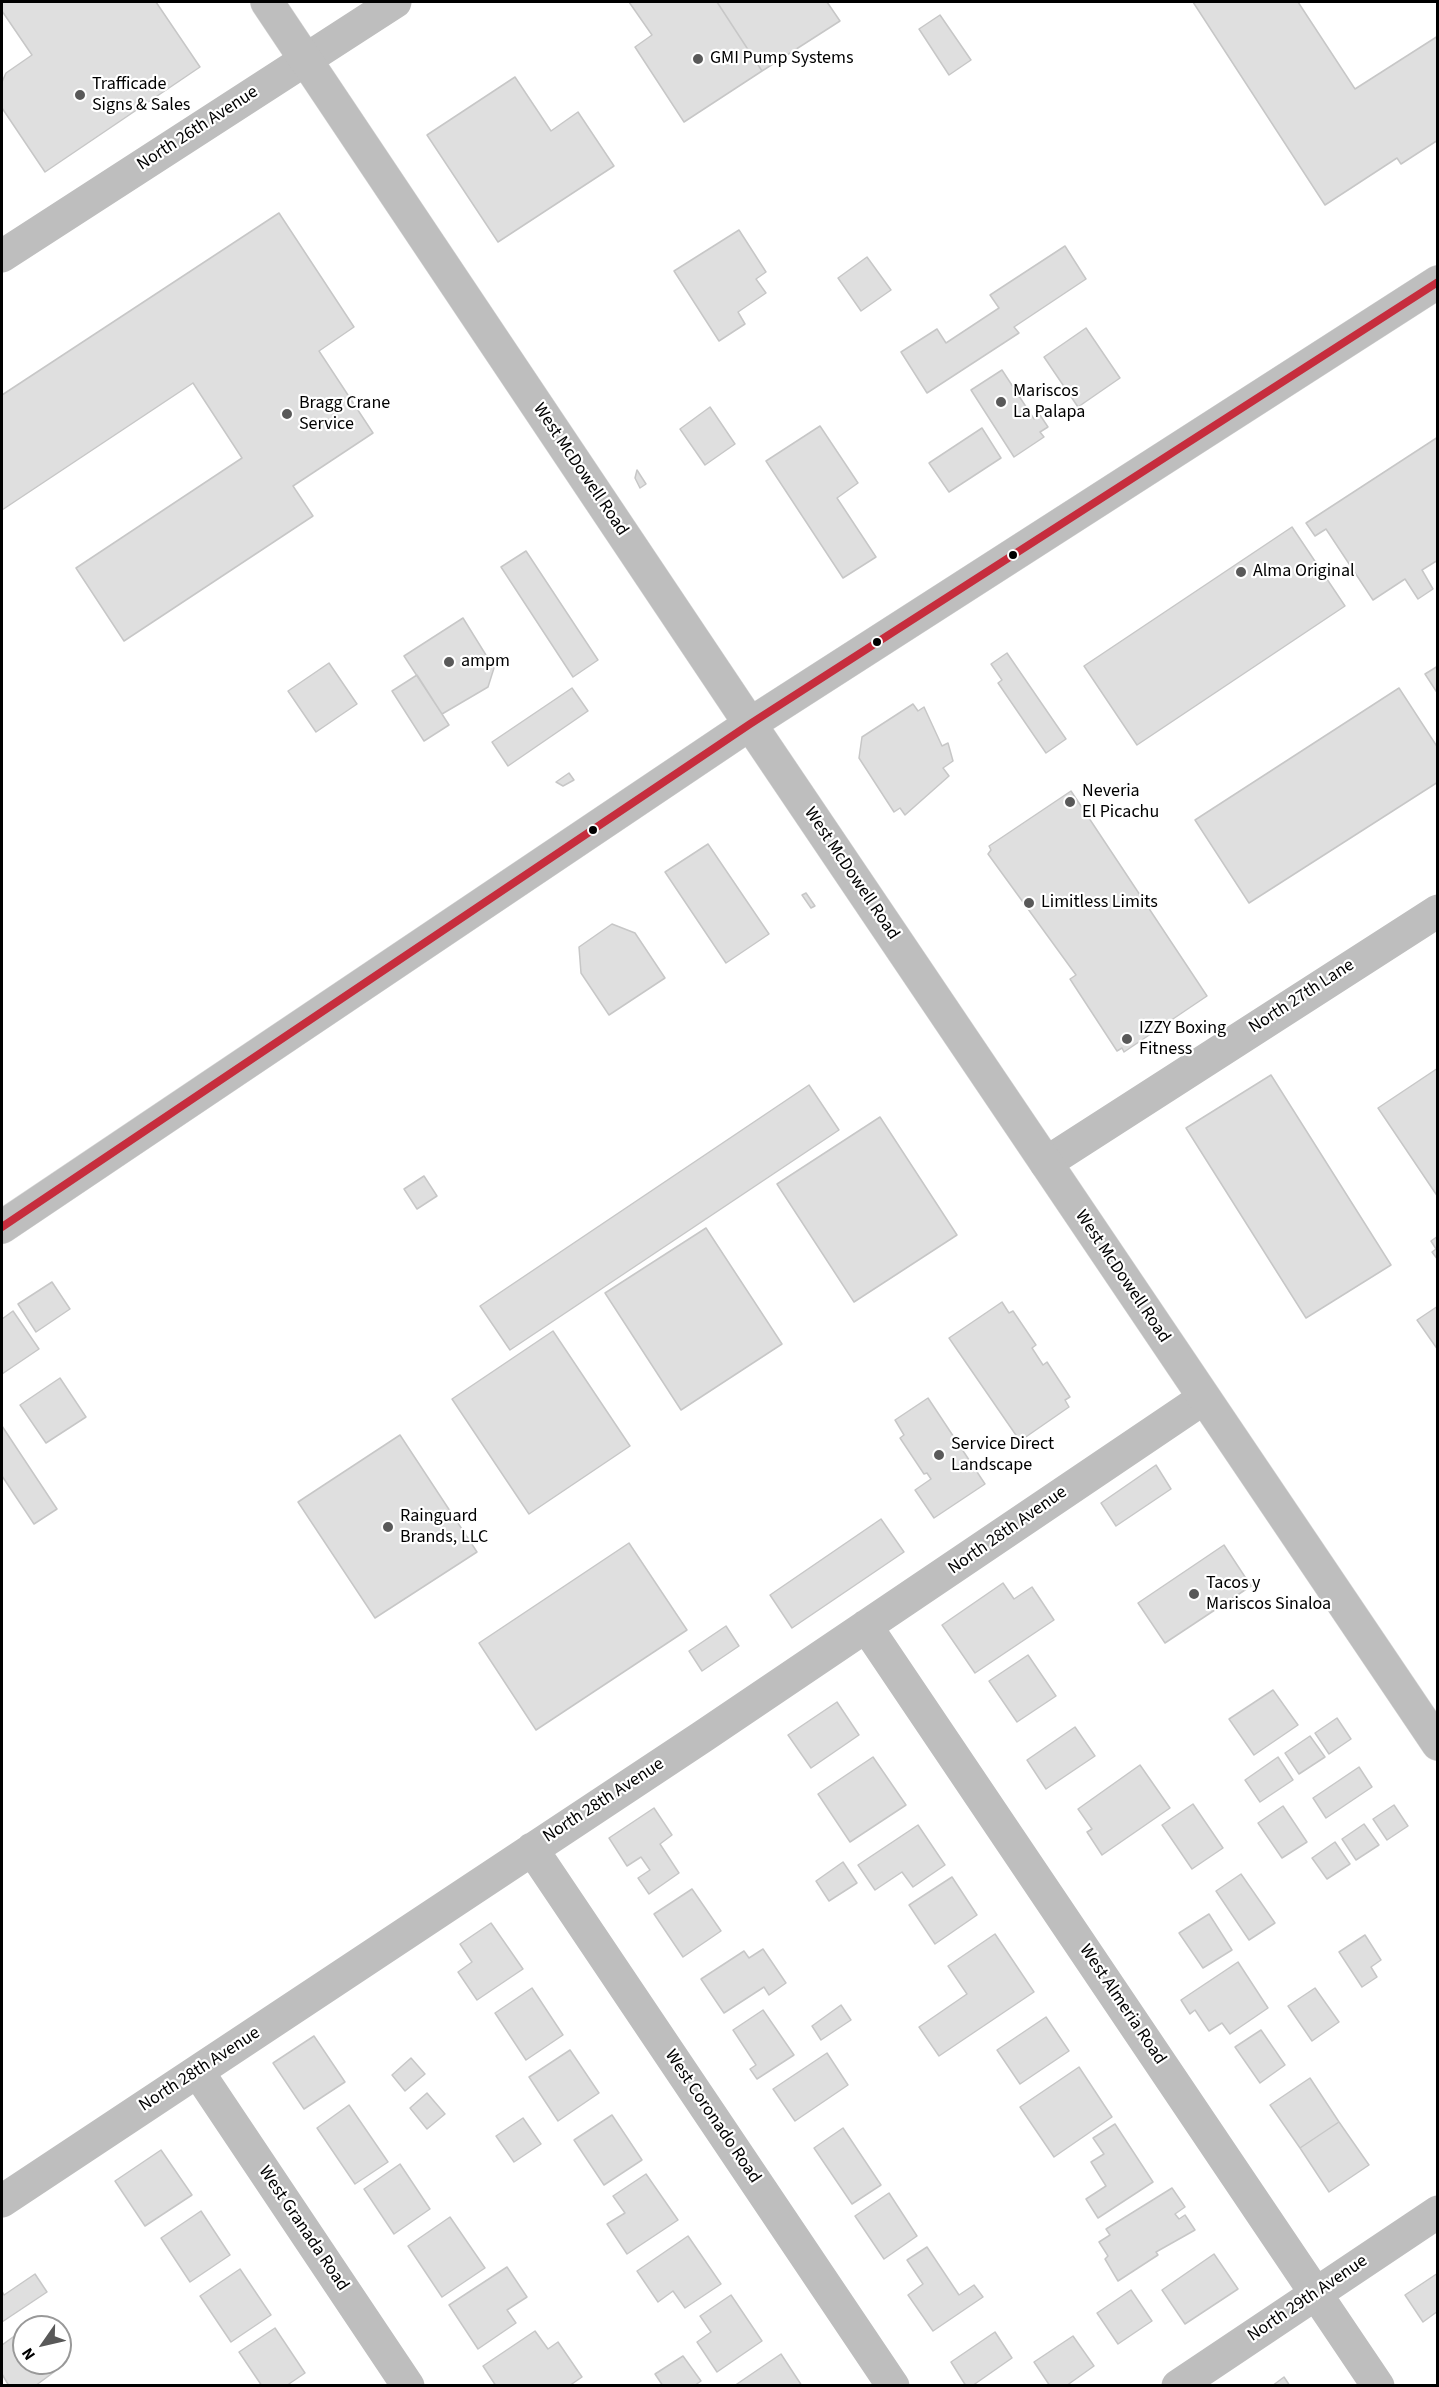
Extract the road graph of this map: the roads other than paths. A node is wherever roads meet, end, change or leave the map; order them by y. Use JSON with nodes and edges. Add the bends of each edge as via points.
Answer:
{"nodes":[{"id":1,"x":267,"y":2,"type":"edge"},
{"id":2,"x":395,"y":2,"type":"edge"},
{"id":3,"x":306,"y":59,"type":"junction"},
{"id":4,"x":2,"y":256,"type":"edge"},
{"id":5,"x":1437,"y":282,"type":"edge"},
{"id":6,"x":750,"y":724,"type":"junction"},
{"id":7,"x":1437,"y":911,"type":"edge"},
{"id":8,"x":1046,"y":1163,"type":"junction"},
{"id":9,"x":2,"y":1227,"type":"edge"},
{"id":10,"x":1204,"y":1398,"type":"junction"},
{"id":11,"x":866,"y":1626,"type":"junction"},
{"id":12,"x":1437,"y":1744,"type":"edge"},
{"id":13,"x":532,"y":1849,"type":"junction"},
{"id":14,"x":198,"y":2072,"type":"junction"},
{"id":15,"x":2,"y":2201,"type":"edge"},
{"id":16,"x":1437,"y":2212,"type":"edge"},
{"id":17,"x":1316,"y":2293,"type":"junction"},
{"id":18,"x":408,"y":2385,"type":"edge"},
{"id":19,"x":893,"y":2385,"type":"edge"},
{"id":20,"x":1178,"y":2385,"type":"edge"},
{"id":21,"x":1378,"y":2385,"type":"edge"}],
"edges":[{"from":1,"to":3,"type":"street","name":"West McDowell Road"},
{"from":2,"to":3,"type":"street","name":"North 26th Avenue"},
{"from":3,"to":4,"type":"street","name":"North 26th Avenue"},
{"from":3,"to":6,"type":"street","name":"West McDowell Road"},
{"from":5,"to":6,"type":"street"},
{"from":6,"to":8,"type":"street","name":"West McDowell Road"},
{"from":6,"to":9,"type":"street"},
{"from":7,"to":8,"type":"street","name":"North 27th Lane"},
{"from":8,"to":10,"type":"street","name":"West McDowell Road"},
{"from":10,"to":11,"type":"street","name":"North 28th Avenue"},
{"from":10,"to":12,"type":"street","name":"West McDowell Road"},
{"from":11,"to":13,"type":"street","name":"North 28th Avenue"},
{"from":11,"to":17,"type":"street","name":"West Almeria Road"},
{"from":13,"to":14,"type":"street","name":"North 28th Avenue"},
{"from":13,"to":19,"type":"street","name":"West Coronado Road"},
{"from":14,"to":15,"type":"street","name":"North 28th Avenue"},
{"from":14,"to":18,"type":"street","name":"West Granada Road"},
{"from":16,"to":17,"type":"street","name":"North 29th Avenue"},
{"from":17,"to":20,"type":"street","name":"North 29th Avenue"},
{"from":17,"to":21,"type":"street","name":"West Almeria Road"}]}
